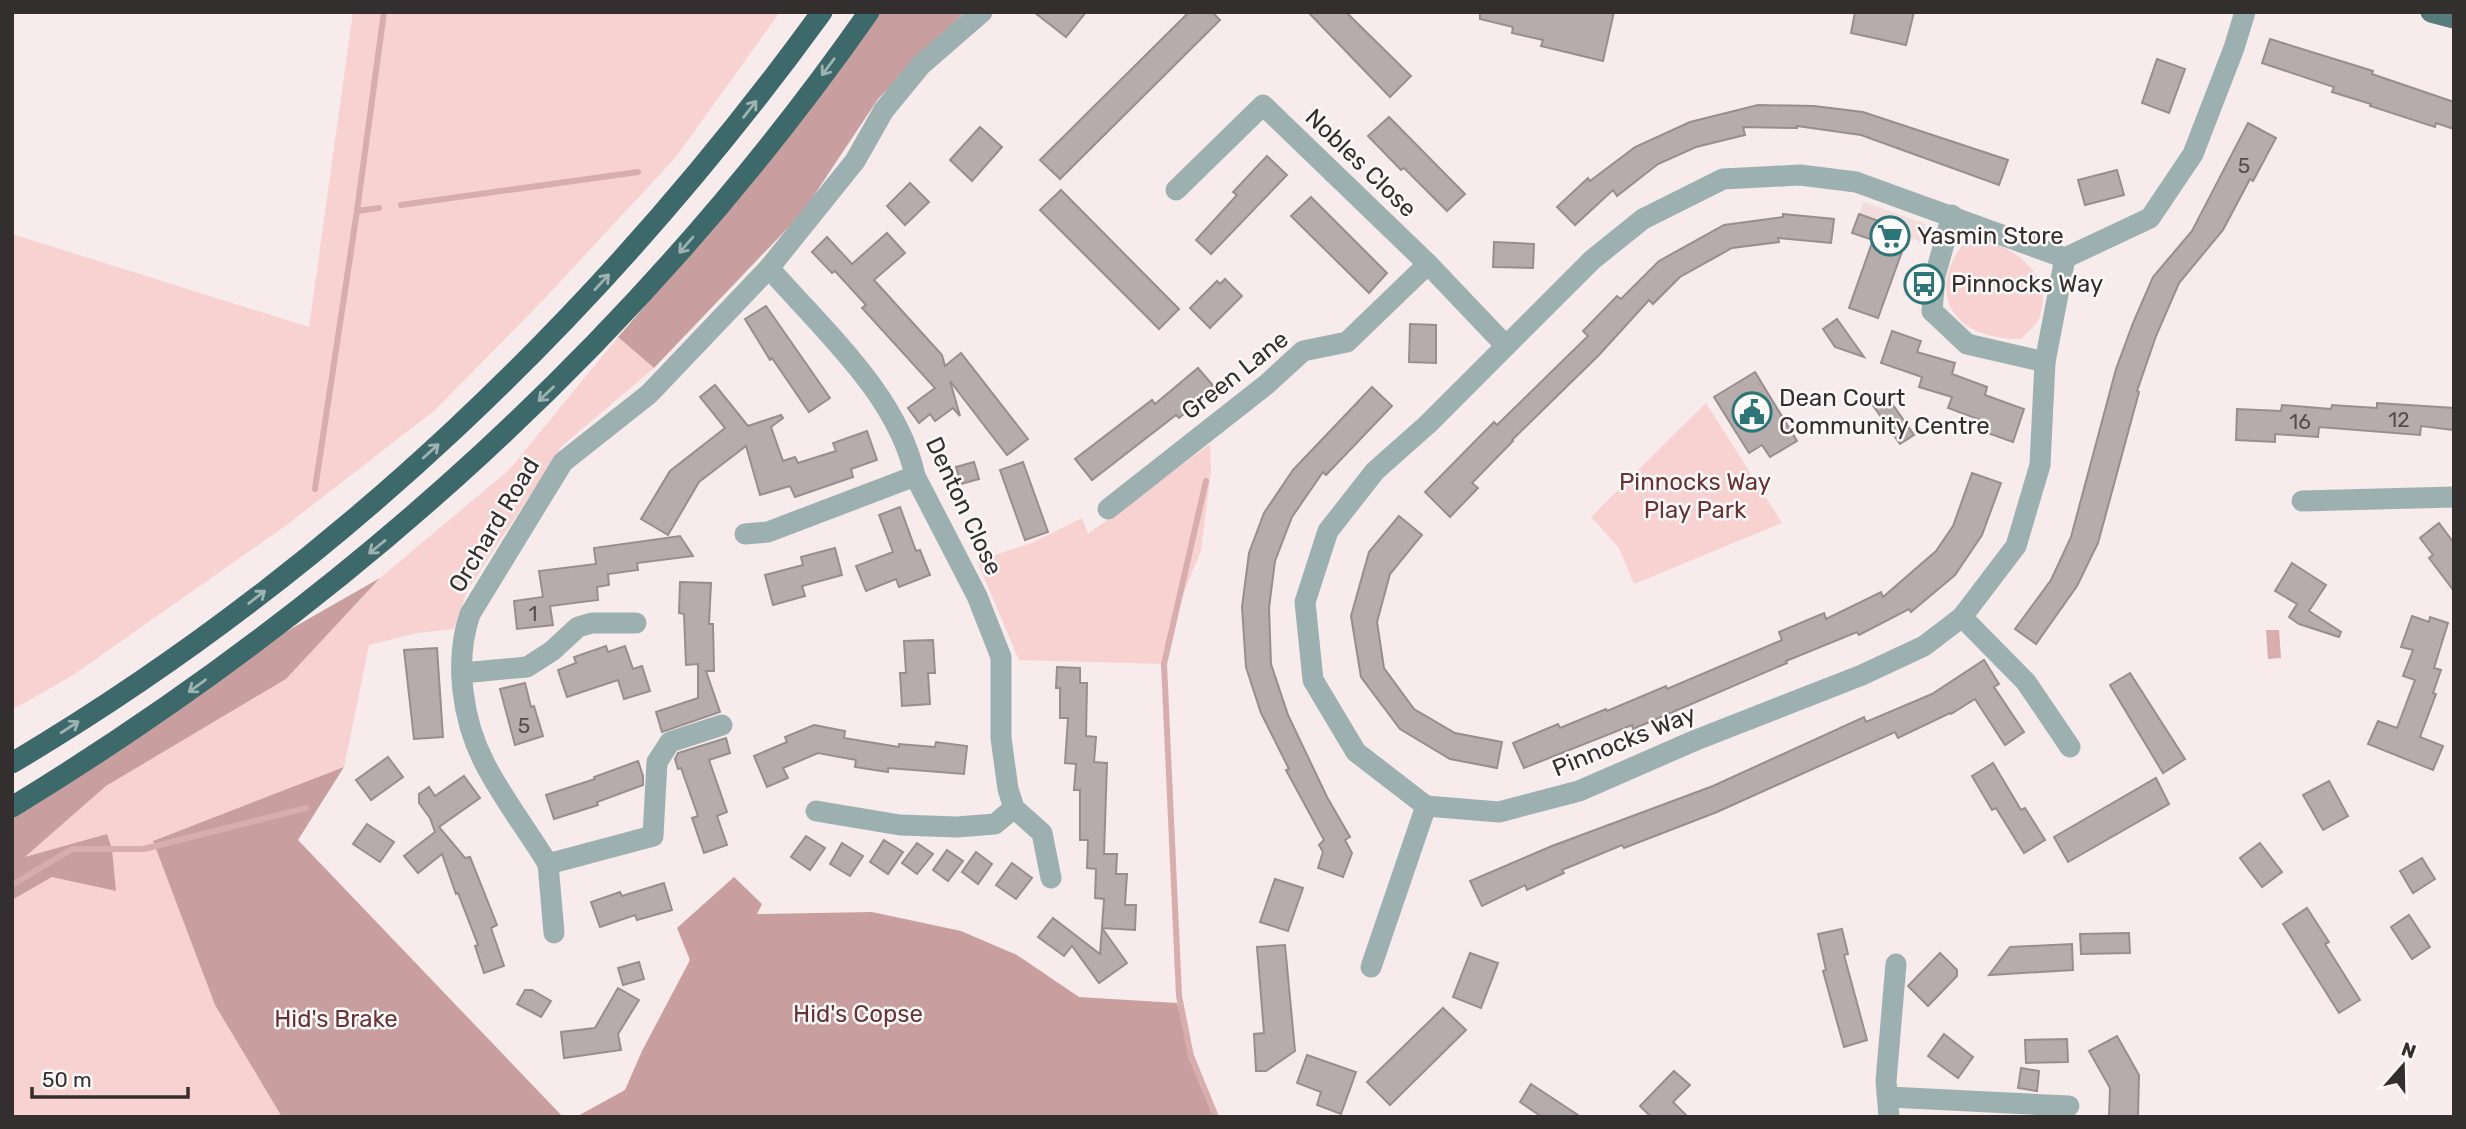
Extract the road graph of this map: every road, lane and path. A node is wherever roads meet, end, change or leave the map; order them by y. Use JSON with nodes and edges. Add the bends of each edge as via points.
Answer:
{"nodes":[{"id":1,"x":822,"y":12,"type":"edge"},
{"id":2,"x":869,"y":12,"type":"edge"},
{"id":3,"x":982,"y":12,"type":"edge"},
{"id":4,"x":2245,"y":12,"type":"edge"},
{"id":5,"x":2431,"y":12,"type":"edge"},
{"id":6,"x":2454,"y":18,"type":"edge"},
{"id":7,"x":1176,"y":190,"type":"dead end"},
{"id":8,"x":1952,"y":215,"type":"junction"},
{"id":9,"x":2065,"y":258,"type":"junction"},
{"id":10,"x":1428,"y":264,"type":"junction"},
{"id":11,"x":768,"y":268,"type":"junction"},
{"id":12,"x":1506,"y":346,"type":"junction"},
{"id":13,"x":2046,"y":362,"type":"junction"},
{"id":14,"x":915,"y":476,"type":"junction"},
{"id":15,"x":2454,"y":497,"type":"edge"},
{"id":16,"x":2302,"y":501,"type":"dead end"},
{"id":17,"x":1108,"y":509,"type":"dead end"},
{"id":18,"x":745,"y":534,"type":"dead end"},
{"id":19,"x":1962,"y":617,"type":"junction"},
{"id":20,"x":636,"y":623,"type":"dead end"},
{"id":21,"x":462,"y":673,"type":"junction"},
{"id":22,"x":722,"y":725,"type":"dead end"},
{"id":23,"x":2070,"y":747,"type":"dead end"},
{"id":24,"x":12,"y":763,"type":"edge"},
{"id":25,"x":1426,"y":806,"type":"junction"},
{"id":26,"x":12,"y":807,"type":"edge"},
{"id":27,"x":1014,"y":808,"type":"junction"},
{"id":28,"x":816,"y":811,"type":"dead end"},
{"id":29,"x":548,"y":864,"type":"junction"},
{"id":30,"x":1051,"y":878,"type":"dead end"},
{"id":31,"x":554,"y":933,"type":"dead end"},
{"id":32,"x":1896,"y":964,"type":"dead end"},
{"id":33,"x":1371,"y":967,"type":"dead end"},
{"id":34,"x":2069,"y":1106,"type":"dead end"},
{"id":35,"x":1889,"y":1107,"type":"edge"}],
"edges":[{"from":24,"to":1,"type":"highway","one_way":true,"via":[[243,608],[451,433],[556,332],[649,230]]},
{"from":2,"to":26,"type":"highway","one_way":true,"via":[[763,153],[681,251],[594,346],[470,467],[383,543],[202,683]]},
{"from":3,"to":11,"type":"street","name":"Orchard Road","via":[[920,65],[884,110],[855,161]]},
{"from":4,"to":9,"type":"street","via":[[2193,154],[2150,218]]},
{"from":5,"to":6,"type":"main road"},
{"from":7,"to":10,"type":"street","name":"Nobles Close","via":[[1263,105]]},
{"from":8,"to":9,"type":"street"},
{"from":8,"to":12,"type":"street","via":[[1856,181],[1800,175],[1723,179],[1643,219],[1592,260]]},
{"from":8,"to":13,"type":"street","via":[[1935,276],[1932,311],[1967,344]]},
{"from":9,"to":13,"type":"street","name":"Pinnocks Way"},
{"from":10,"to":12,"type":"street","name":"Nobles Close"},
{"from":10,"to":17,"type":"street","name":"Green Lane","via":[[1347,342],[1303,351]]},
{"from":11,"to":14,"type":"street","name":"Denton Close","via":[[868,380],[892,417]]},
{"from":11,"to":21,"type":"street","name":"Orchard Road","via":[[649,394],[563,462],[470,614],[463,635]]},
{"from":12,"to":25,"type":"street","via":[[1375,471],[1328,531],[1304,602],[1313,680],[1320,692],[1356,752]]},
{"from":13,"to":19,"type":"street","name":"Pinnocks Way","via":[[2040,465],[2015,546]]},
{"from":14,"to":18,"type":"street","via":[[768,533]]},
{"from":14,"to":27,"type":"street","name":"Denton Close","via":[[977,596],[1001,657],[1001,738]]},
{"from":15,"to":16,"type":"street"},
{"from":19,"to":23,"type":"street","via":[[2025,682]]},
{"from":19,"to":25,"type":"street","name":"Pinnocks Way","via":[[1924,646],[1862,675],[1579,791],[1499,812]]},
{"from":20,"to":21,"type":"street","via":[[578,627],[527,667]]},
{"from":21,"to":29,"type":"street","name":"Orchard Road","via":[[467,715],[485,765]]},
{"from":22,"to":29,"type":"street","via":[[670,742],[657,762],[653,836]]},
{"from":25,"to":33,"type":"street"},
{"from":27,"to":28,"type":"street","via":[[995,824],[957,827],[900,825]]},
{"from":27,"to":30,"type":"street","via":[[1042,833]]},
{"from":29,"to":31,"type":"street"},
{"from":32,"to":35,"type":"street","via":[[1886,1081]]},
{"from":34,"to":35,"type":"street"}]}
